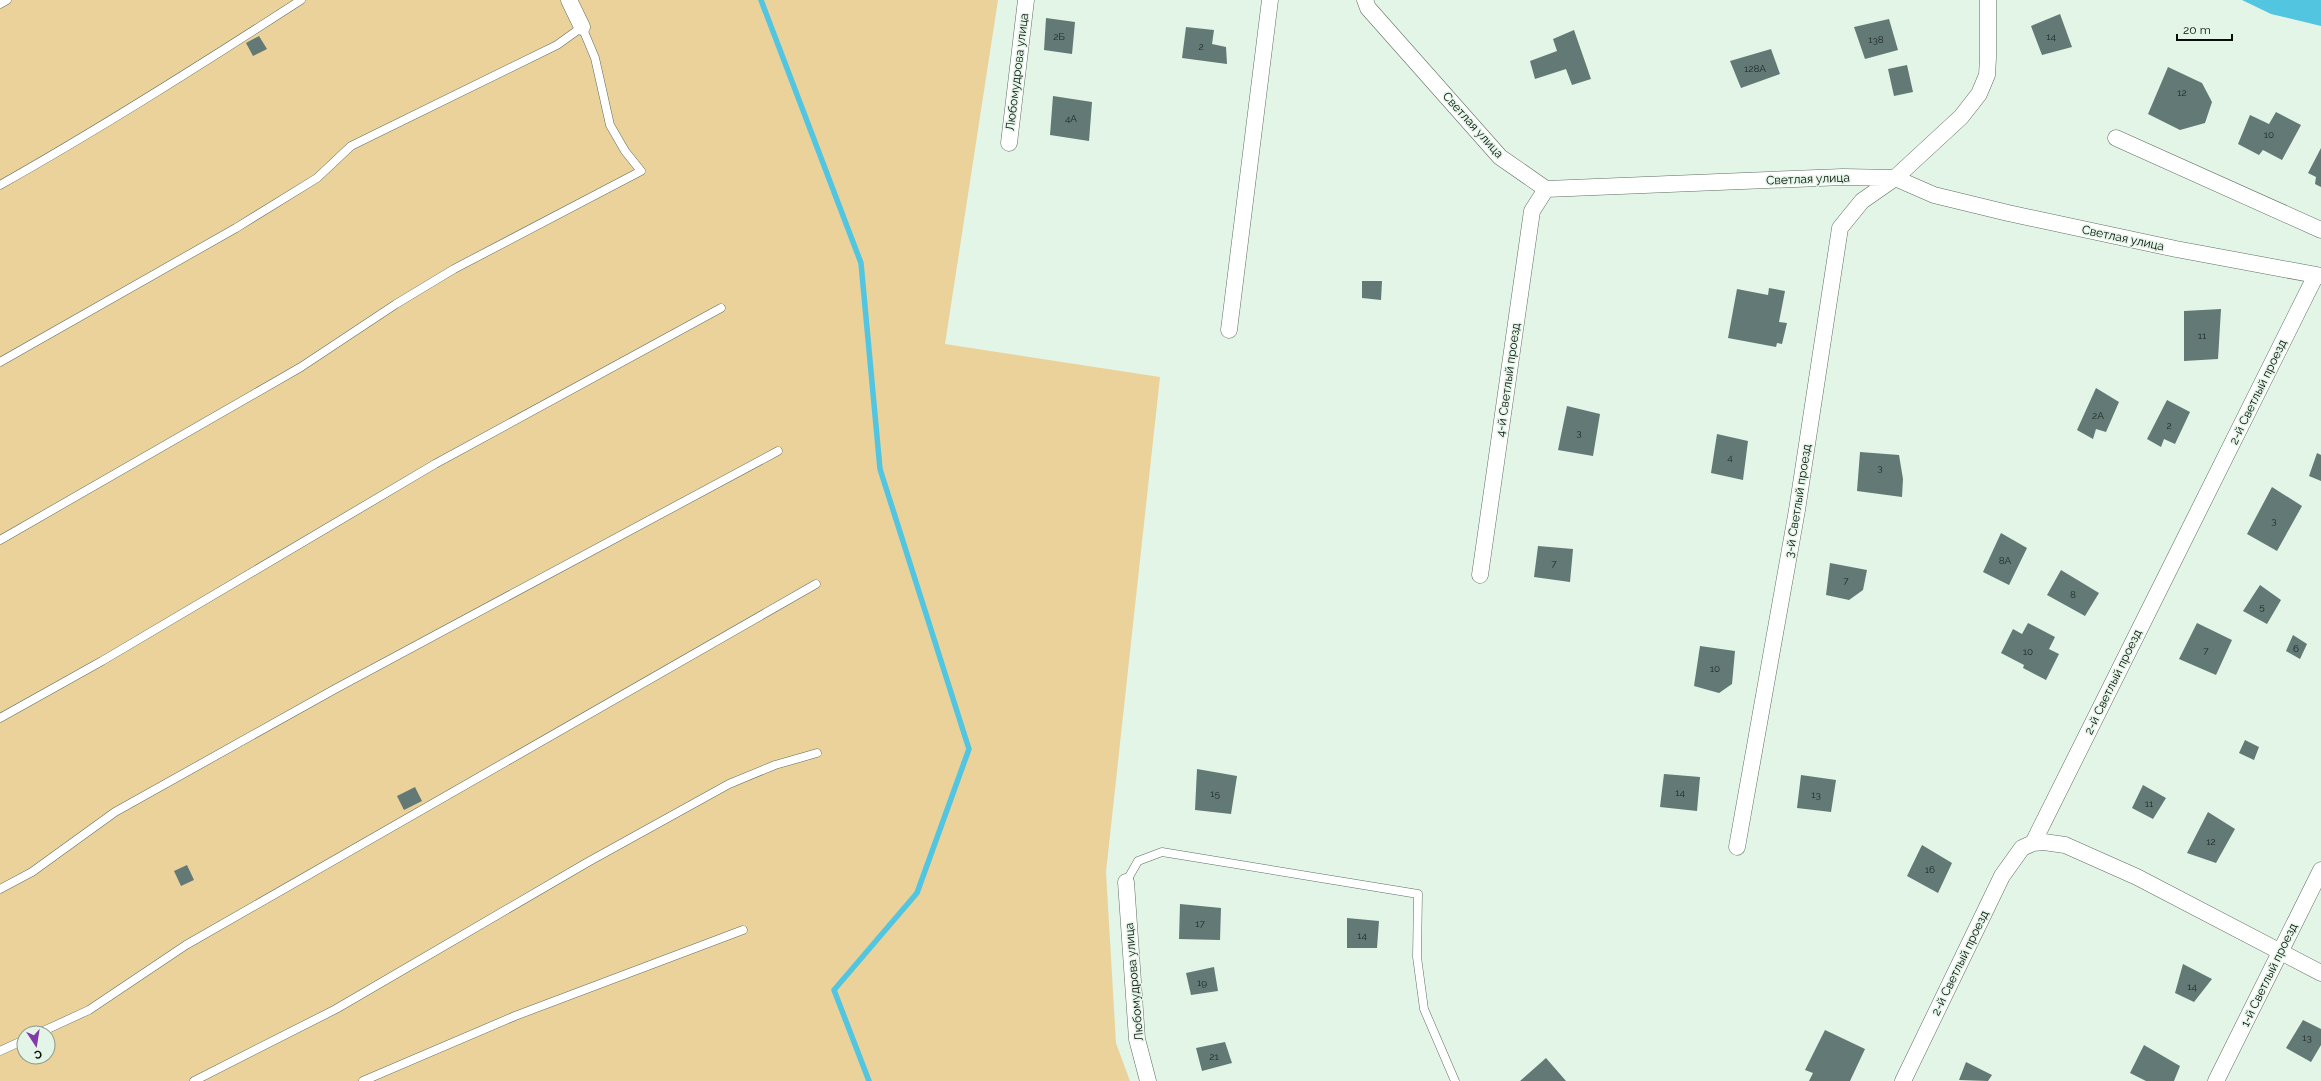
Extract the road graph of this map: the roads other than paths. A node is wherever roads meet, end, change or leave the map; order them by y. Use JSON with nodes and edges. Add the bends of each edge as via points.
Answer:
{"nodes":[{"id":1,"x":7,"y":0,"type":"edge"},
{"id":2,"x":301,"y":0,"type":"edge"},
{"id":3,"x":569,"y":0,"type":"edge"},
{"id":4,"x":1026,"y":0,"type":"edge"},
{"id":5,"x":1270,"y":0,"type":"edge"},
{"id":6,"x":1365,"y":0,"type":"edge"},
{"id":7,"x":1988,"y":0,"type":"edge"},
{"id":8,"x":0,"y":4,"type":"edge"},
{"id":9,"x":582,"y":27,"type":"junction"},
{"id":10,"x":2116,"y":138,"type":"dead end"},
{"id":11,"x":1009,"y":143,"type":"dead end"},
{"id":12,"x":1896,"y":178,"type":"junction"},
{"id":13,"x":0,"y":185,"type":"edge"},
{"id":14,"x":1546,"y":189,"type":"junction"},
{"id":15,"x":2321,"y":230,"type":"edge"},
{"id":16,"x":2318,"y":275,"type":"edge"},
{"id":17,"x":721,"y":308,"type":"dead end"},
{"id":18,"x":1229,"y":330,"type":"dead end"},
{"id":19,"x":0,"y":362,"type":"edge"},
{"id":20,"x":778,"y":451,"type":"dead end"},
{"id":21,"x":0,"y":540,"type":"edge"},
{"id":22,"x":1480,"y":576,"type":"dead end"},
{"id":23,"x":816,"y":584,"type":"dead end"},
{"id":24,"x":0,"y":718,"type":"edge"},
{"id":25,"x":817,"y":752,"type":"dead end"},
{"id":26,"x":2033,"y":843,"type":"junction"},
{"id":27,"x":1737,"y":847,"type":"dead end"},
{"id":28,"x":2321,"y":870,"type":"edge"},
{"id":29,"x":1126,"y":882,"type":"joint"},
{"id":30,"x":0,"y":889,"type":"edge"},
{"id":31,"x":742,"y":930,"type":"dead end"},
{"id":32,"x":2280,"y":952,"type":"junction"},
{"id":33,"x":2321,"y":973,"type":"edge"},
{"id":34,"x":56,"y":1025,"type":"edge"},
{"id":35,"x":16,"y":1044,"type":"edge"},
{"id":36,"x":0,"y":1051,"type":"edge"},
{"id":37,"x":194,"y":1081,"type":"edge"},
{"id":38,"x":363,"y":1081,"type":"edge"},
{"id":39,"x":1148,"y":1081,"type":"edge"},
{"id":40,"x":1455,"y":1081,"type":"edge"},
{"id":41,"x":1903,"y":1081,"type":"edge"},
{"id":42,"x":2216,"y":1081,"type":"edge"}],
"edges":[{"from":1,"to":8,"type":"lane"},
{"from":2,"to":13,"type":"lane","via":[[81,139]]},
{"from":3,"to":9,"type":"street"},
{"from":4,"to":11,"type":"street","name":"Любомудрова улица"},
{"from":5,"to":18,"type":"street"},
{"from":6,"to":14,"type":"street","name":"Светлая улица","via":[[1368,8],[1500,157]]},
{"from":7,"to":12,"type":"street","name":"3-й Светлый проезд","via":[[1988,58],[1986,75],[1979,94],[1961,117]]},
{"from":9,"to":19,"type":"lane","via":[[557,45],[351,146],[310,182],[236,228]]},
{"from":9,"to":21,"type":"lane","via":[[595,58],[610,125],[625,151],[641,171],[454,269],[301,367]]},
{"from":10,"to":15,"type":"street"},
{"from":12,"to":14,"type":"street","name":"Светлая улица","via":[[1843,177]]},
{"from":12,"to":16,"type":"street","name":"Светлая улица","via":[[1934,195],[2008,213],[2176,249]]},
{"from":12,"to":27,"type":"street","name":"3-й Светлый проезд","via":[[1862,200],[1840,228],[1797,510]]},
{"from":14,"to":22,"type":"street","name":"4-й Светлый проезд","via":[[1532,211]]},
{"from":16,"to":26,"type":"street","name":"2-й Светлый проезд"},
{"from":17,"to":24,"type":"lane","via":[[436,464],[102,661]]},
{"from":20,"to":30,"type":"lane","via":[[335,689],[115,812],[32,872]]},
{"from":23,"to":34,"type":"lane","via":[[186,945],[89,1010]]},
{"from":25,"to":37,"type":"lane","via":[[775,765],[729,784],[588,862],[336,1009]]},
{"from":26,"to":32,"type":"street","via":[[2064,845],[2090,855]]},
{"from":26,"to":41,"type":"street","name":"2-й Светлый проезд","via":[[2022,848],[2002,876]]},
{"from":28,"to":32,"type":"street","name":"1-й Светлый проезд"},
{"from":29,"to":39,"type":"street","name":"Любомудрова улица","via":[[1137,1039]]},
{"from":29,"to":40,"type":"lane","via":[[1138,861],[1162,852],[1418,894],[1417,957],[1424,1009]]},
{"from":31,"to":38,"type":"lane","via":[[515,1016]]},
{"from":32,"to":33,"type":"street"},
{"from":32,"to":42,"type":"street","name":"1-й Светлый проезд"},
{"from":35,"to":36,"type":"lane"}]}
